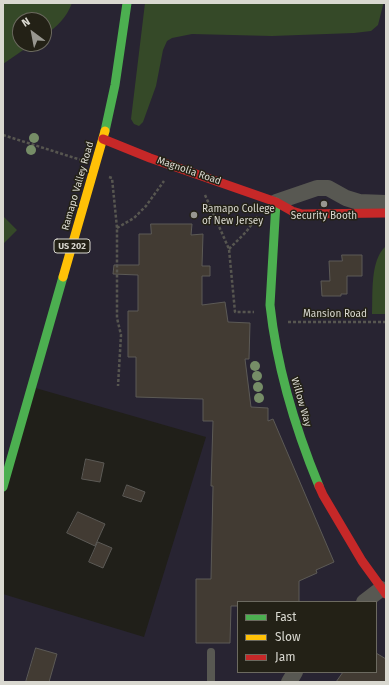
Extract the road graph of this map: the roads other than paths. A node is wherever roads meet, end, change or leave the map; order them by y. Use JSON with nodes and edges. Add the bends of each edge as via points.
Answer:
{"nodes":[{"id":1,"x":127,"y":3,"type":"edge"},
{"id":2,"x":103,"y":139,"type":"junction"},
{"id":3,"x":276,"y":202,"type":"junction"},
{"id":4,"x":386,"y":204,"type":"edge"},
{"id":5,"x":386,"y":213,"type":"edge"},
{"id":6,"x":8,"y":452,"type":"edge"},
{"id":7,"x":3,"y":486,"type":"edge"},
{"id":8,"x":383,"y":591,"type":"edge"},
{"id":9,"x":366,"y":601,"type":"edge"},
{"id":10,"x":211,"y":652,"type":"dead end"},
{"id":11,"x":294,"y":673,"type":"edge"},
{"id":12,"x":211,"y":682,"type":"edge"},
{"id":13,"x":288,"y":682,"type":"edge"}],
"edges":[{"from":1,"to":2,"type":"street","name":"Ramapo Valley Road","number":"US 202","via":[[116,85]]},
{"from":2,"to":3,"type":"street","name":"Magnolia Road"},
{"from":2,"to":6,"type":"street","name":"Ramapo Valley Road","number":"US 202"},
{"from":3,"to":4,"type":"street","via":[[317,188],[328,188],[359,202]]},
{"from":3,"to":5,"type":"street","name":"Magnolia Road","via":[[302,214]]},
{"from":3,"to":8,"type":"street","name":"Willow Way","via":[[270,305],[287,397],[307,458],[324,495],[362,561]]},
{"from":6,"to":7,"type":"street","name":"Ramapo Valley Road","number":"US 202"},
{"from":8,"to":9,"type":"street"},
{"from":10,"to":12,"type":"lane"},
{"from":11,"to":13,"type":"street"}]}
